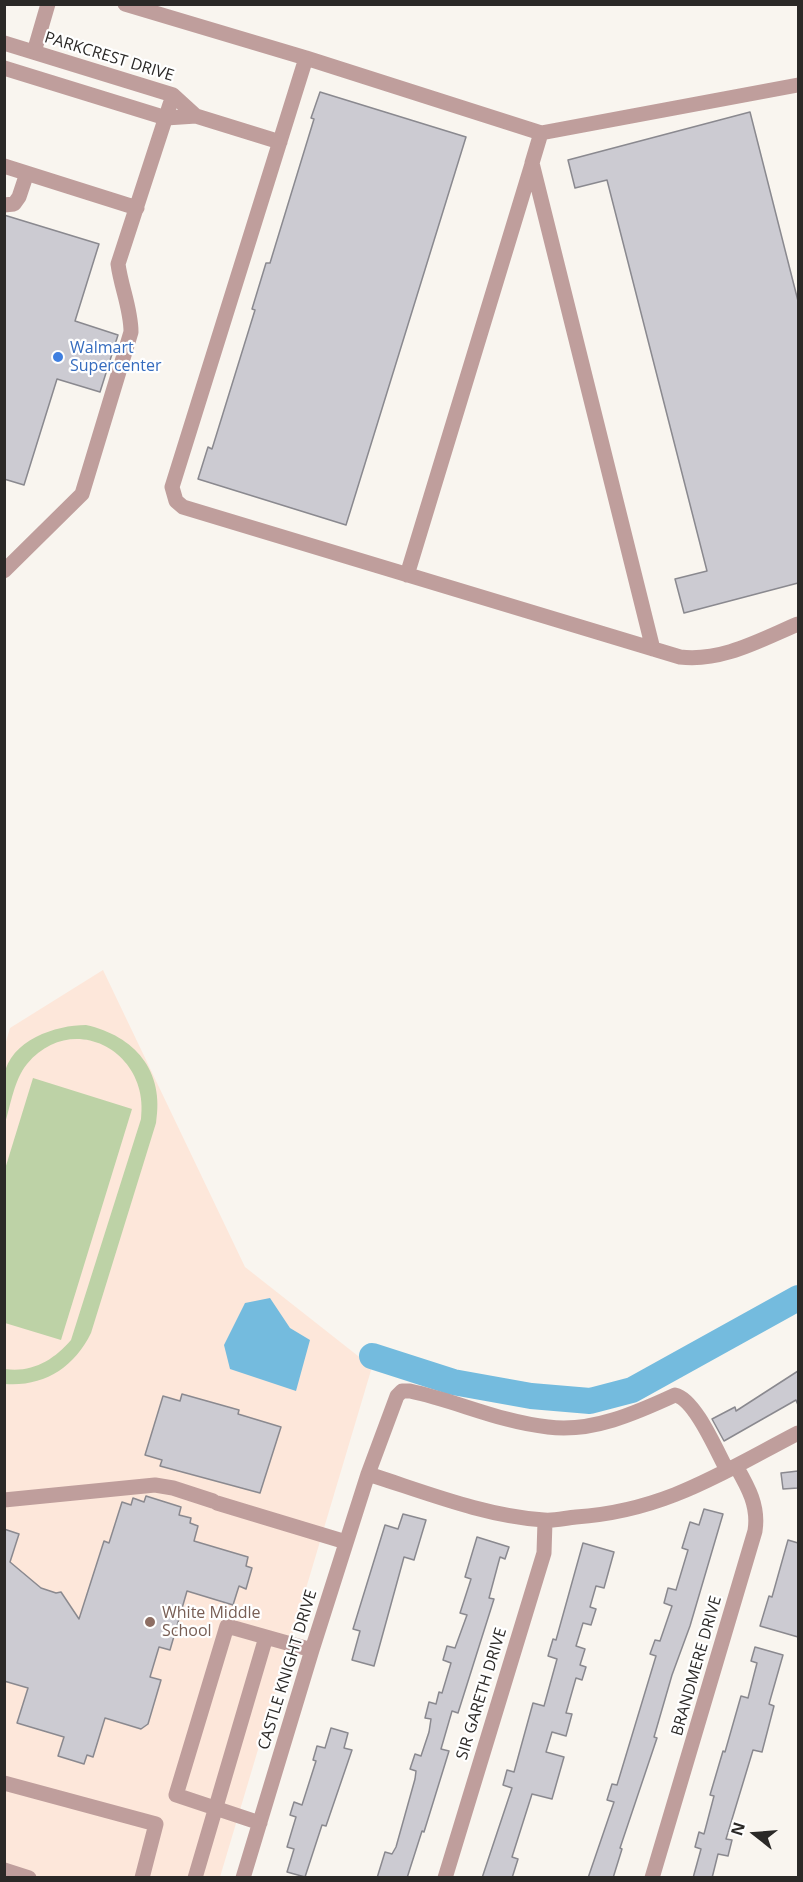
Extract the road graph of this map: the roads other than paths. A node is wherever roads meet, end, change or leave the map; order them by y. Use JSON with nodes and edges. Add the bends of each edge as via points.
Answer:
{"nodes":[{"id":1,"x":48,"y":4,"type":"edge"},
{"id":2,"x":125,"y":4,"type":"edge"},
{"id":3,"x":4,"y":43,"type":"edge"},
{"id":4,"x":34,"y":52,"type":"junction"},
{"id":5,"x":306,"y":58,"type":"junction"},
{"id":6,"x":4,"y":68,"type":"edge"},
{"id":7,"x":798,"y":86,"type":"edge"},
{"id":8,"x":173,"y":95,"type":"junction"},
{"id":9,"x":196,"y":116,"type":"junction"},
{"id":10,"x":166,"y":117,"type":"junction"},
{"id":11,"x":541,"y":133,"type":"junction"},
{"id":12,"x":280,"y":142,"type":"junction"},
{"id":13,"x":532,"y":163,"type":"junction"},
{"id":14,"x":4,"y":166,"type":"edge"},
{"id":15,"x":27,"y":173,"type":"junction"},
{"id":16,"x":4,"y":204,"type":"edge"},
{"id":17,"x":137,"y":208,"type":"junction"},
{"id":18,"x":4,"y":571,"type":"edge"},
{"id":19,"x":407,"y":574,"type":"junction"},
{"id":20,"x":798,"y":624,"type":"edge"},
{"id":21,"x":654,"y":649,"type":"junction"},
{"id":22,"x":798,"y":1433,"type":"edge"},
{"id":23,"x":731,"y":1468,"type":"junction"},
{"id":24,"x":368,"y":1474,"type":"junction"},
{"id":25,"x":4,"y":1500,"type":"edge"},
{"id":26,"x":545,"y":1521,"type":"junction"},
{"id":27,"x":346,"y":1542,"type":"junction"},
{"id":28,"x":266,"y":1637,"type":"junction"},
{"id":29,"x":312,"y":1650,"type":"junction"},
{"id":30,"x":4,"y":1783,"type":"edge"},
{"id":31,"x":215,"y":1808,"type":"junction"},
{"id":32,"x":260,"y":1823,"type":"junction"},
{"id":33,"x":4,"y":1870,"type":"edge"},
{"id":34,"x":29,"y":1878,"type":"edge"},
{"id":35,"x":142,"y":1878,"type":"edge"},
{"id":36,"x":195,"y":1878,"type":"edge"},
{"id":37,"x":243,"y":1878,"type":"edge"},
{"id":38,"x":445,"y":1878,"type":"edge"},
{"id":39,"x":652,"y":1878,"type":"edge"}],
"edges":[{"from":1,"to":4,"type":"street"},
{"from":2,"to":5,"type":"street"},
{"from":3,"to":4,"type":"street","name":"PARKCREST DRIVE"},
{"from":4,"to":8,"type":"street","name":"PARKCREST DRIVE"},
{"from":5,"to":11,"type":"street"},
{"from":5,"to":12,"type":"street"},
{"from":6,"to":10,"type":"street","name":"PARKCREST DRIVE"},
{"from":7,"to":11,"type":"street"},
{"from":8,"to":9,"type":"street","name":"PARKCREST DRIVE"},
{"from":8,"to":10,"type":"street"},
{"from":9,"to":10,"type":"street","name":"PARKCREST DRIVE"},
{"from":9,"to":12,"type":"street","name":"PARKCREST DRIVE"},
{"from":10,"to":17,"type":"street"},
{"from":11,"to":13,"type":"street"},
{"from":12,"to":19,"type":"street","via":[[172,487],[174,494],[183,507]]},
{"from":13,"to":19,"type":"street"},
{"from":13,"to":21,"type":"street"},
{"from":14,"to":15,"type":"street"},
{"from":15,"to":16,"type":"street","via":[[14,204]]},
{"from":15,"to":17,"type":"street"},
{"from":17,"to":18,"type":"street","via":[[118,264],[131,333],[82,494]]},
{"from":19,"to":21,"type":"street"},
{"from":20,"to":21,"type":"street","via":[[717,657],[680,657]]},
{"from":22,"to":23,"type":"street"},
{"from":23,"to":24,"type":"street","name":"BRANDMERE DRIVE","via":[[682,1396],[675,1395],[607,1421],[550,1428],[402,1391],[393,1403]]},
{"from":23,"to":26,"type":"street","via":[[659,1503]]},
{"from":23,"to":39,"type":"street","name":"BRANDMERE DRIVE","via":[[755,1505],[755,1531]]},
{"from":24,"to":26,"type":"street","via":[[466,1505]]},
{"from":24,"to":27,"type":"street","name":"CASTLE KNIGHT DRIVE"},
{"from":25,"to":27,"type":"street","via":[[155,1485]]},
{"from":26,"to":38,"type":"street","name":"SIR GARETH DRIVE","via":[[544,1553]]},
{"from":27,"to":29,"type":"street","name":"CASTLE KNIGHT DRIVE"},
{"from":28,"to":29,"type":"street"},
{"from":28,"to":31,"type":"street"},
{"from":28,"to":31,"type":"street","via":[[227,1626],[176,1795]]},
{"from":29,"to":32,"type":"street","name":"CASTLE KNIGHT DRIVE"},
{"from":30,"to":35,"type":"street","via":[[156,1824]]},
{"from":31,"to":32,"type":"street"},
{"from":31,"to":36,"type":"street"},
{"from":32,"to":37,"type":"street","name":"CASTLE KNIGHT DRIVE"},
{"from":33,"to":34,"type":"street"}]}
